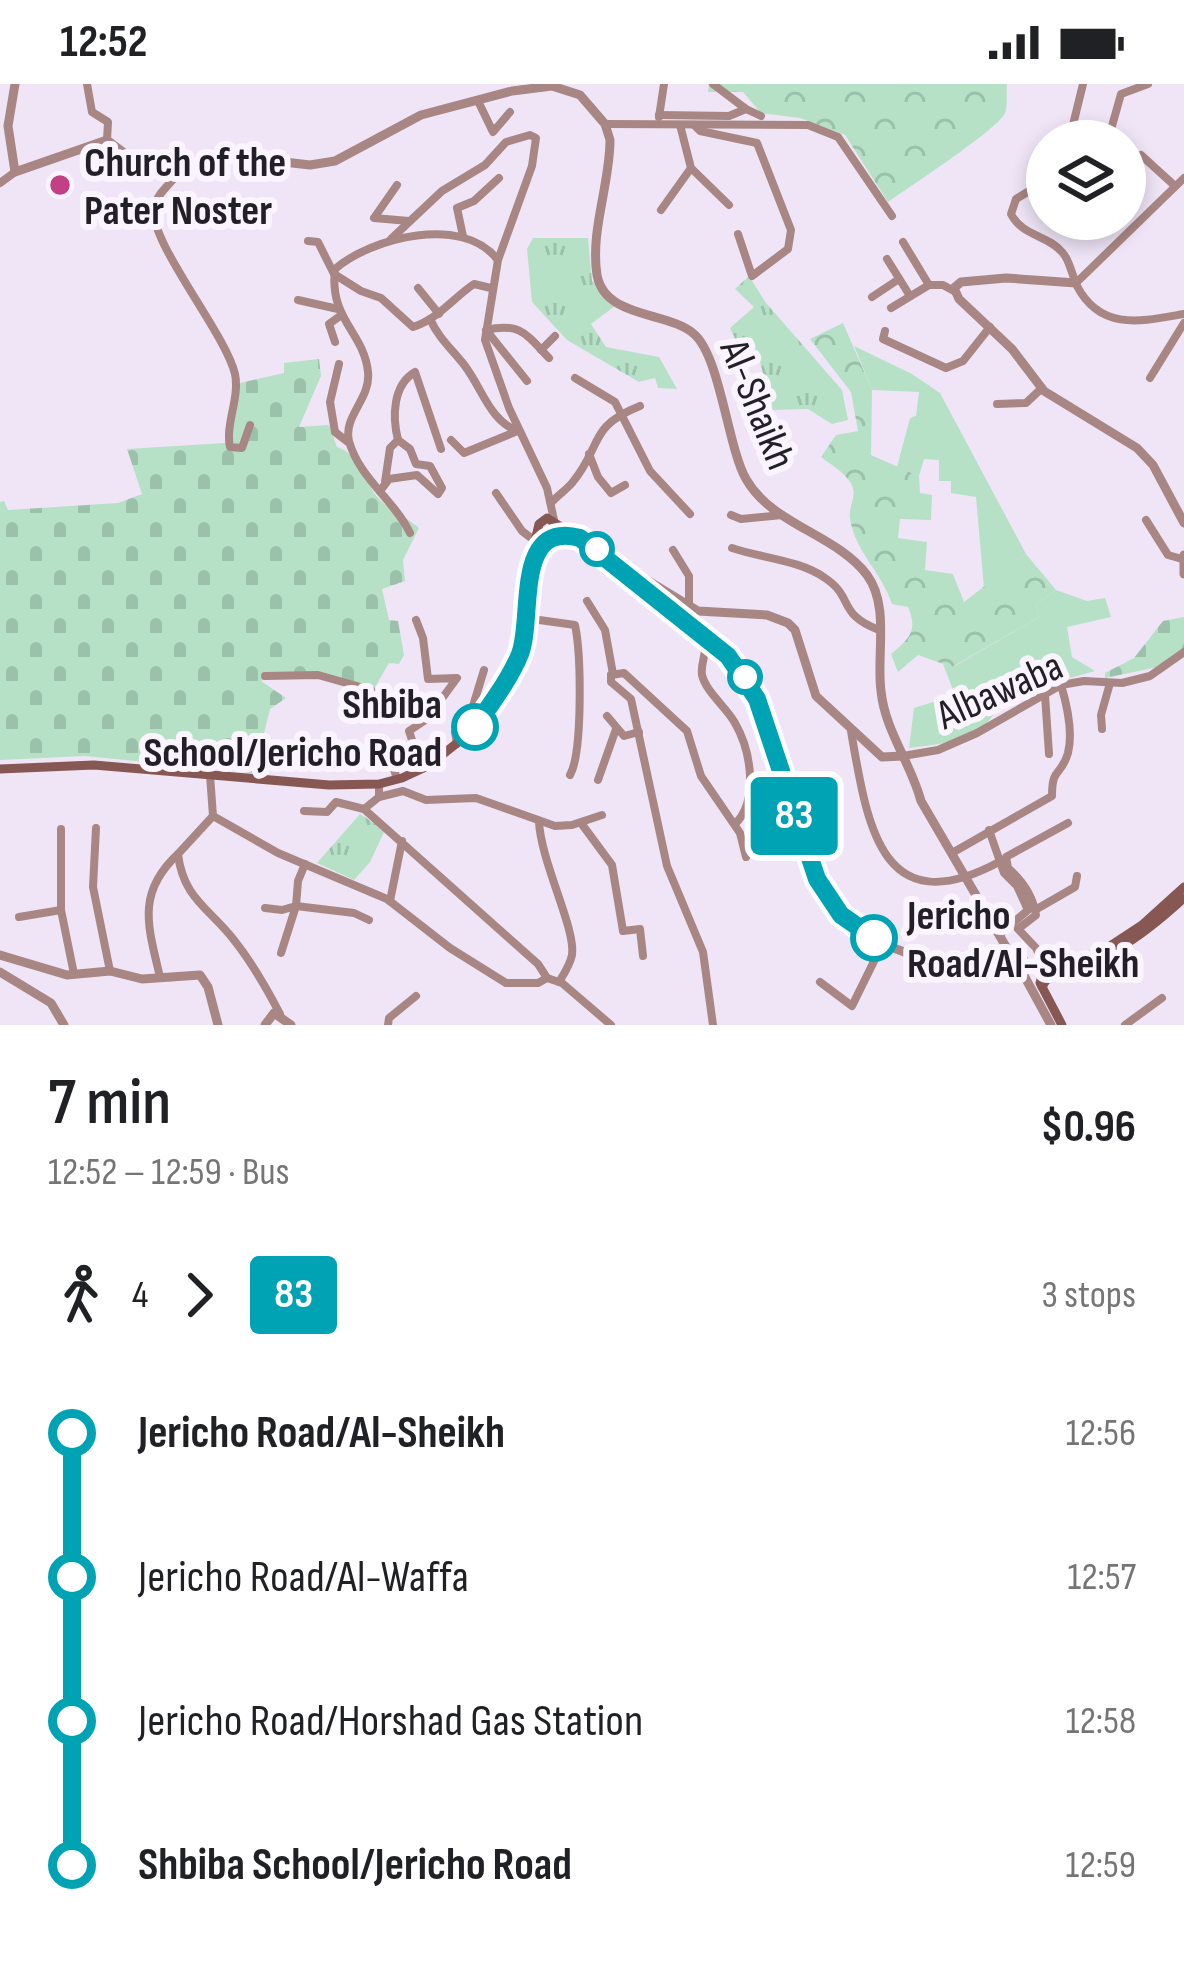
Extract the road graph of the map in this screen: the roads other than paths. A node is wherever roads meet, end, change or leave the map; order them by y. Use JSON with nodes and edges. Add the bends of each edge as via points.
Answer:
{"nodes":[{"id":1,"x":15,"y":84,"type":"edge"},
{"id":2,"x":87,"y":84,"type":"edge"},
{"id":3,"x":664,"y":84,"type":"edge"},
{"id":4,"x":712,"y":84,"type":"edge"},
{"id":5,"x":1083,"y":84,"type":"edge"},
{"id":6,"x":1148,"y":84,"type":"edge"},
{"id":7,"x":579,"y":90,"type":"edge"},
{"id":8,"x":478,"y":101,"type":"junction"},
{"id":9,"x":746,"y":109,"type":"junction"},
{"id":10,"x":510,"y":112,"type":"dead end"},
{"id":11,"x":761,"y":116,"type":"dead end"},
{"id":12,"x":659,"y":120,"type":"junction"},
{"id":13,"x":1074,"y":120,"type":"edge"},
{"id":14,"x":1114,"y":120,"type":"edge"},
{"id":15,"x":605,"y":124,"type":"junction"},
{"id":16,"x":680,"y":125,"type":"junction"},
{"id":17,"x":694,"y":125,"type":"junction"},
{"id":18,"x":106,"y":140,"type":"junction"},
{"id":19,"x":1146,"y":160,"type":"edge"},
{"id":20,"x":185,"y":161,"type":"junction"},
{"id":21,"x":691,"y":168,"type":"junction"},
{"id":22,"x":15,"y":172,"type":"junction"},
{"id":23,"x":499,"y":178,"type":"dead end"},
{"id":24,"x":1184,"y":178,"type":"edge"},
{"id":25,"x":0,"y":183,"type":"edge"},
{"id":26,"x":397,"y":185,"type":"dead end"},
{"id":27,"x":1175,"y":186,"type":"junction"},
{"id":28,"x":1026,"y":193,"type":"edge"},
{"id":29,"x":729,"y":205,"type":"dead end"},
{"id":30,"x":662,"y":209,"type":"dead end"},
{"id":31,"x":892,"y":216,"type":"dead end"},
{"id":32,"x":409,"y":221,"type":"junction"},
{"id":33,"x":1026,"y":231,"type":"edge"},
{"id":34,"x":738,"y":234,"type":"dead end"},
{"id":35,"x":463,"y":236,"type":"junction"},
{"id":36,"x":391,"y":239,"type":"junction"},
{"id":37,"x":1042,"y":240,"type":"edge"},
{"id":38,"x":308,"y":241,"type":"dead end"},
{"id":39,"x":903,"y":242,"type":"dead end"},
{"id":40,"x":887,"y":259,"type":"dead end"},
{"id":41,"x":497,"y":260,"type":"junction"},
{"id":42,"x":334,"y":274,"type":"junction"},
{"id":43,"x":899,"y":279,"type":"junction"},
{"id":44,"x":1076,"y":283,"type":"junction"},
{"id":45,"x":929,"y":285,"type":"junction"},
{"id":46,"x":418,"y":288,"type":"dead end"},
{"id":47,"x":491,"y":288,"type":"junction"},
{"id":48,"x":955,"y":291,"type":"junction"},
{"id":49,"x":910,"y":296,"type":"junction"},
{"id":50,"x":872,"y":297,"type":"dead end"},
{"id":51,"x":298,"y":300,"type":"dead end"},
{"id":52,"x":891,"y":308,"type":"dead end"},
{"id":53,"x":339,"y":312,"type":"junction"},
{"id":54,"x":435,"y":316,"type":"junction"},
{"id":55,"x":1184,"y":319,"type":"edge"},
{"id":56,"x":990,"y":327,"type":"junction"},
{"id":57,"x":486,"y":330,"type":"junction"},
{"id":58,"x":885,"y":332,"type":"dead end"},
{"id":59,"x":555,"y":336,"type":"dead end"},
{"id":60,"x":334,"y":342,"type":"dead end"},
{"id":61,"x":339,"y":364,"type":"dead end"},
{"id":62,"x":575,"y":378,"type":"dead end"},
{"id":63,"x":1150,"y":378,"type":"dead end"},
{"id":64,"x":527,"y":381,"type":"dead end"},
{"id":65,"x":1042,"y":388,"type":"junction"},
{"id":66,"x":998,"y":404,"type":"dead end"},
{"id":67,"x":640,"y":406,"type":"dead end"},
{"id":68,"x":622,"y":413,"type":"junction"},
{"id":69,"x":250,"y":425,"type":"dead end"},
{"id":70,"x":518,"y":432,"type":"junction"},
{"id":71,"x":398,"y":440,"type":"junction"},
{"id":72,"x":452,"y":440,"type":"dead end"},
{"id":73,"x":349,"y":442,"type":"junction"},
{"id":74,"x":441,"y":449,"type":"dead end"},
{"id":75,"x":589,"y":454,"type":"junction"},
{"id":76,"x":386,"y":482,"type":"junction"},
{"id":77,"x":626,"y":485,"type":"dead end"},
{"id":78,"x":379,"y":492,"type":"junction"},
{"id":79,"x":496,"y":494,"type":"dead end"},
{"id":80,"x":551,"y":502,"type":"junction"},
{"id":81,"x":690,"y":514,"type":"dead end"},
{"id":82,"x":782,"y":514,"type":"junction"},
{"id":83,"x":730,"y":515,"type":"dead end"},
{"id":84,"x":1146,"y":520,"type":"dead end"},
{"id":85,"x":552,"y":521,"type":"junction"},
{"id":86,"x":1184,"y":524,"type":"edge"},
{"id":87,"x":410,"y":533,"type":"dead end"},
{"id":88,"x":545,"y":538,"type":"junction"},
{"id":89,"x":580,"y":538,"type":"junction"},
{"id":90,"x":732,"y":548,"type":"dead end"},
{"id":91,"x":596,"y":549,"type":"junction"},
{"id":92,"x":673,"y":550,"type":"dead end"},
{"id":93,"x":1183,"y":557,"type":"edge"},
{"id":94,"x":1184,"y":574,"type":"edge"},
{"id":95,"x":587,"y":601,"type":"dead end"},
{"id":96,"x":689,"y":607,"type":"junction"},
{"id":97,"x":525,"y":618,"type":"junction"},
{"id":98,"x":416,"y":620,"type":"dead end"},
{"id":99,"x":879,"y":630,"type":"junction"},
{"id":100,"x":704,"y":637,"type":"junction"},
{"id":101,"x":716,"y":646,"type":"joint"},
{"id":102,"x":1184,"y":652,"type":"edge"},
{"id":103,"x":728,"y":656,"type":"junction"},
{"id":104,"x":705,"y":662,"type":"junction"},
{"id":105,"x":484,"y":670,"type":"dead end"},
{"id":106,"x":612,"y":675,"type":"junction"},
{"id":107,"x":265,"y":676,"type":"dead end"},
{"id":108,"x":1110,"y":683,"type":"junction"},
{"id":109,"x":1061,"y":686,"type":"junction"},
{"id":110,"x":371,"y":690,"type":"dead end"},
{"id":111,"x":1045,"y":695,"type":"junction"},
{"id":112,"x":607,"y":716,"type":"dead end"},
{"id":113,"x":616,"y":728,"type":"junction"},
{"id":114,"x":1102,"y":729,"type":"dead end"},
{"id":115,"x":851,"y":730,"type":"junction"},
{"id":116,"x":639,"y":732,"type":"junction"},
{"id":117,"x":457,"y":744,"type":"junction"},
{"id":118,"x":1049,"y":754,"type":"dead end"},
{"id":119,"x":903,"y":756,"type":"junction"},
{"id":120,"x":0,"y":769,"type":"edge"},
{"id":121,"x":570,"y":775,"type":"dead end"},
{"id":122,"x":210,"y":776,"type":"junction"},
{"id":123,"x":397,"y":779,"type":"junction"},
{"id":124,"x":598,"y":780,"type":"dead end"},
{"id":125,"x":379,"y":790,"type":"junction"},
{"id":126,"x":364,"y":809,"type":"junction"},
{"id":127,"x":304,"y":812,"type":"dead end"},
{"id":128,"x":602,"y":815,"type":"dead end"},
{"id":129,"x":213,"y":816,"type":"junction"},
{"id":130,"x":539,"y":821,"type":"junction"},
{"id":131,"x":581,"y":823,"type":"junction"},
{"id":132,"x":734,"y":824,"type":"junction"},
{"id":133,"x":1067,"y":824,"type":"dead end"},
{"id":134,"x":96,"y":828,"type":"dead end"},
{"id":135,"x":62,"y":829,"type":"dead end"},
{"id":136,"x":989,"y":830,"type":"junction"},
{"id":137,"x":402,"y":841,"type":"junction"},
{"id":138,"x":952,"y":853,"type":"junction"},
{"id":139,"x":178,"y":854,"type":"junction"},
{"id":140,"x":746,"y":857,"type":"dead end"},
{"id":141,"x":999,"y":862,"type":"junction"},
{"id":142,"x":305,"y":864,"type":"junction"},
{"id":143,"x":1077,"y":876,"type":"dead end"},
{"id":144,"x":967,"y":879,"type":"junction"},
{"id":145,"x":1184,"y":887,"type":"edge"},
{"id":146,"x":1184,"y":898,"type":"edge"},
{"id":147,"x":390,"y":902,"type":"junction"},
{"id":148,"x":296,"y":906,"type":"junction"},
{"id":149,"x":265,"y":908,"type":"dead end"},
{"id":150,"x":61,"y":910,"type":"junction"},
{"id":151,"x":1035,"y":910,"type":"junction"},
{"id":152,"x":841,"y":915,"type":"junction"},
{"id":153,"x":19,"y":917,"type":"dead end"},
{"id":154,"x":369,"y":920,"type":"dead end"},
{"id":155,"x":999,"y":935,"type":"junction"},
{"id":156,"x":881,"y":947,"type":"junction"},
{"id":157,"x":904,"y":952,"type":"junction"},
{"id":158,"x":280,"y":953,"type":"dead end"},
{"id":159,"x":0,"y":955,"type":"edge"},
{"id":160,"x":644,"y":956,"type":"dead end"},
{"id":161,"x":1084,"y":963,"type":"junction"},
{"id":162,"x":1014,"y":964,"type":"junction"},
{"id":163,"x":110,"y":971,"type":"junction"},
{"id":164,"x":0,"y":972,"type":"edge"},
{"id":165,"x":1047,"y":973,"type":"junction"},
{"id":166,"x":74,"y":974,"type":"junction"},
{"id":167,"x":160,"y":977,"type":"junction"},
{"id":168,"x":547,"y":978,"type":"junction"},
{"id":169,"x":559,"y":982,"type":"junction"},
{"id":170,"x":820,"y":982,"type":"dead end"},
{"id":171,"x":1042,"y":987,"type":"junction"},
{"id":172,"x":416,"y":996,"type":"dead end"},
{"id":173,"x":1162,"y":998,"type":"dead end"},
{"id":174,"x":280,"y":1014,"type":"junction"},
{"id":175,"x":64,"y":1025,"type":"edge"},
{"id":176,"x":218,"y":1025,"type":"edge"},
{"id":177,"x":265,"y":1025,"type":"edge"},
{"id":178,"x":291,"y":1025,"type":"edge"},
{"id":179,"x":388,"y":1025,"type":"edge"},
{"id":180,"x":611,"y":1025,"type":"edge"},
{"id":181,"x":713,"y":1025,"type":"edge"},
{"id":182,"x":1051,"y":1025,"type":"edge"},
{"id":183,"x":1062,"y":1025,"type":"edge"},
{"id":184,"x":1125,"y":1025,"type":"edge"}],
"edges":[{"from":1,"to":22,"type":"street","via":[[8,126]]},
{"from":2,"to":18,"type":"street","via":[[92,112],[108,122]]},
{"from":3,"to":12,"type":"street"},
{"from":4,"to":9,"type":"street"},
{"from":5,"to":13,"type":"street"},
{"from":6,"to":14,"type":"street","via":[[1121,94]]},
{"from":7,"to":8,"type":"street","via":[[532,86]]},
{"from":7,"to":15,"type":"street"},
{"from":8,"to":10,"type":"street","via":[[493,132]]},
{"from":8,"to":20,"type":"street","via":[[422,115],[335,161]]},
{"from":9,"to":11,"type":"street"},
{"from":9,"to":12,"type":"street"},
{"from":12,"to":15,"type":"street"},
{"from":12,"to":16,"type":"street"},
{"from":15,"to":82,"type":"street","name":"Al-Shaikh","via":[[610,155],[598,279],[608,296],[700,340],[746,479]]},
{"from":16,"to":17,"type":"street"},
{"from":16,"to":21,"type":"street"},
{"from":17,"to":31,"type":"street","via":[[808,125],[838,137]]},
{"from":17,"to":34,"type":"street","via":[[758,143],[765,154],[791,230],[788,249],[752,275]]},
{"from":18,"to":20,"type":"street","via":[[130,158]]},
{"from":18,"to":22,"type":"street"},
{"from":19,"to":27,"type":"street"},
{"from":20,"to":69,"type":"street","via":[[154,214],[232,367],[230,447],[242,448]]},
{"from":21,"to":29,"type":"street"},
{"from":21,"to":30,"type":"street"},
{"from":22,"to":25,"type":"street"},
{"from":23,"to":35,"type":"street","via":[[457,208]]},
{"from":24,"to":27,"type":"street"},
{"from":26,"to":32,"type":"street","via":[[374,218]]},
{"from":27,"to":44,"type":"street"},
{"from":28,"to":33,"type":"street","via":[[1011,214]]},
{"from":32,"to":36,"type":"street"},
{"from":32,"to":41,"type":"street","via":[[506,142],[534,136],[532,166]]},
{"from":35,"to":36,"type":"street"},
{"from":35,"to":41,"type":"street"},
{"from":36,"to":42,"type":"street","via":[[345,260]]},
{"from":37,"to":44,"type":"street","via":[[1060,250]]},
{"from":38,"to":42,"type":"street","via":[[318,242]]},
{"from":39,"to":45,"type":"street"},
{"from":40,"to":43,"type":"street"},
{"from":41,"to":47,"type":"street"},
{"from":42,"to":53,"type":"street"},
{"from":42,"to":54,"type":"street","via":[[381,298],[413,327]]},
{"from":43,"to":49,"type":"street"},
{"from":43,"to":50,"type":"street"},
{"from":44,"to":48,"type":"street","via":[[1006,278],[961,282]]},
{"from":44,"to":55,"type":"street","via":[[1108,318]]},
{"from":45,"to":48,"type":"street"},
{"from":45,"to":49,"type":"street"},
{"from":46,"to":54,"type":"street"},
{"from":47,"to":54,"type":"street","via":[[474,284]]},
{"from":47,"to":57,"type":"street"},
{"from":48,"to":56,"type":"street"},
{"from":49,"to":52,"type":"street"},
{"from":51,"to":53,"type":"street"},
{"from":53,"to":60,"type":"street","via":[[329,324]]},
{"from":53,"to":73,"type":"street","via":[[369,379],[348,424]]},
{"from":54,"to":70,"type":"street","via":[[488,408]]},
{"from":55,"to":63,"type":"street"},
{"from":56,"to":58,"type":"street","via":[[963,361],[946,368],[884,339]]},
{"from":56,"to":65,"type":"street"},
{"from":57,"to":59,"type":"street","via":[[510,325],[545,354]]},
{"from":57,"to":64,"type":"street"},
{"from":57,"to":70,"type":"street"},
{"from":61,"to":73,"type":"street","via":[[330,402],[335,432]]},
{"from":62,"to":68,"type":"street","via":[[607,394]]},
{"from":65,"to":66,"type":"street","via":[[1026,404]]},
{"from":65,"to":86,"type":"street","via":[[1137,448]]},
{"from":67,"to":68,"type":"street"},
{"from":68,"to":75,"type":"street","via":[[601,429]]},
{"from":68,"to":81,"type":"street","via":[[650,471]]},
{"from":70,"to":72,"type":"street","via":[[464,453]]},
{"from":70,"to":80,"type":"street"},
{"from":71,"to":74,"type":"street","via":[[392,412],[416,373]]},
{"from":71,"to":76,"type":"street"},
{"from":71,"to":76,"type":"street","via":[[416,464],[430,466],[442,488],[438,494],[417,475]]},
{"from":73,"to":78,"type":"street"},
{"from":75,"to":77,"type":"street","via":[[611,493]]},
{"from":75,"to":80,"type":"street"},
{"from":76,"to":78,"type":"street"},
{"from":78,"to":87,"type":"street"},
{"from":79,"to":88,"type":"street","via":[[528,538]]},
{"from":80,"to":85,"type":"street"},
{"from":82,"to":83,"type":"street"},
{"from":82,"to":99,"type":"street","name":"Al-Shaikh","via":[[866,574]]},
{"from":84,"to":93,"type":"street","via":[[1168,555]]},
{"from":85,"to":88,"type":"main road"},
{"from":85,"to":88,"type":"main road"},
{"from":85,"to":89,"type":"main road"},
{"from":88,"to":89,"type":"main road"},
{"from":88,"to":97,"type":"main road","via":[[530,568]]},
{"from":89,"to":91,"type":"main road"},
{"from":90,"to":99,"type":"street","via":[[811,569],[838,588],[853,617]]},
{"from":91,"to":96,"type":"street"},
{"from":91,"to":100,"type":"main road"},
{"from":92,"to":96,"type":"street","via":[[689,576]]},
{"from":93,"to":94,"type":"street"},
{"from":95,"to":106,"type":"street","via":[[605,630]]},
{"from":96,"to":115,"type":"street","via":[[788,623],[816,695]]},
{"from":97,"to":117,"type":"main road","via":[[521,651]]},
{"from":97,"to":121,"type":"street","via":[[575,625],[580,748]]},
{"from":98,"to":123,"type":"street","via":[[428,679],[457,678],[410,731],[413,743],[389,752]]},
{"from":99,"to":119,"type":"street","name":"Al-Shaikh","via":[[880,692]]},
{"from":100,"to":101,"type":"main road"},
{"from":100,"to":104,"type":"street"},
{"from":101,"to":103,"type":"street"},
{"from":102,"to":108,"type":"street","name":"Albawaba","via":[[1150,676]]},
{"from":103,"to":104,"type":"street"},
{"from":103,"to":152,"type":"street","via":[[757,699],[807,855]]},
{"from":104,"to":132,"type":"street","via":[[704,680],[746,752],[748,806]]},
{"from":105,"to":117,"type":"street","via":[[454,732]]},
{"from":106,"to":116,"type":"street","via":[[630,695]]},
{"from":106,"to":132,"type":"street","via":[[624,673],[687,731],[704,783]]},
{"from":107,"to":110,"type":"street","via":[[319,675]]},
{"from":108,"to":109,"type":"street","name":"Albawaba"},
{"from":108,"to":114,"type":"street"},
{"from":109,"to":111,"type":"street","name":"Albawaba"},
{"from":109,"to":136,"type":"street","via":[[1068,752],[1050,779],[1052,796]]},
{"from":111,"to":118,"type":"street"},
{"from":111,"to":119,"type":"street","name":"Albawaba","via":[[938,750]]},
{"from":112,"to":113,"type":"street"},
{"from":113,"to":116,"type":"street","via":[[624,736]]},
{"from":113,"to":124,"type":"street"},
{"from":115,"to":119,"type":"street","via":[[882,757]]},
{"from":115,"to":144,"type":"street","via":[[870,817],[896,869],[926,884]]},
{"from":116,"to":181,"type":"street","via":[[667,866],[703,952]]},
{"from":117,"to":123,"type":"main road"},
{"from":119,"to":138,"type":"street","name":"Al-Shaikh"},
{"from":120,"to":122,"type":"main road","via":[[94,765]]},
{"from":122,"to":125,"type":"main road"},
{"from":122,"to":129,"type":"street"},
{"from":123,"to":125,"type":"main road"},
{"from":125,"to":126,"type":"street"},
{"from":125,"to":130,"type":"street","via":[[425,800],[476,798]]},
{"from":126,"to":127,"type":"street","via":[[336,802],[327,812]]},
{"from":126,"to":137,"type":"street"},
{"from":128,"to":131,"type":"street"},
{"from":129,"to":139,"type":"street"},
{"from":129,"to":142,"type":"street"},
{"from":130,"to":131,"type":"street"},
{"from":130,"to":169,"type":"street","via":[[572,940]]},
{"from":131,"to":160,"type":"street","via":[[612,865],[623,931],[640,929]]},
{"from":132,"to":140,"type":"street"},
{"from":133,"to":151,"type":"street","via":[[1006,857]]},
{"from":134,"to":163,"type":"street","via":[[94,886]]},
{"from":135,"to":150,"type":"street"},
{"from":136,"to":138,"type":"street"},
{"from":136,"to":141,"type":"street"},
{"from":137,"to":147,"type":"street"},
{"from":137,"to":168,"type":"street"},
{"from":138,"to":144,"type":"street","name":"Al-Shaikh"},
{"from":139,"to":167,"type":"street","via":[[149,896]]},
{"from":139,"to":174,"type":"street","via":[[186,890],[265,981]]},
{"from":141,"to":144,"type":"street"},
{"from":141,"to":155,"type":"street","via":[[1028,910]]},
{"from":142,"to":147,"type":"street"},
{"from":142,"to":148,"type":"street"},
{"from":143,"to":151,"type":"street","via":[[1075,887]]},
{"from":144,"to":155,"type":"street","name":"Al-Shaikh"},
{"from":145,"to":161,"type":"main road"},
{"from":146,"to":161,"type":"main road","via":[[1137,940]]},
{"from":147,"to":168,"type":"street","via":[[506,983]]},
{"from":148,"to":149,"type":"street"},
{"from":148,"to":154,"type":"street"},
{"from":148,"to":158,"type":"street"},
{"from":150,"to":153,"type":"street"},
{"from":150,"to":166,"type":"street"},
{"from":151,"to":165,"type":"street","via":[[1018,929]]},
{"from":152,"to":156,"type":"street"},
{"from":152,"to":157,"type":"street"},
{"from":155,"to":162,"type":"street","name":"Al-Shaikh"},
{"from":156,"to":157,"type":"street"},
{"from":156,"to":170,"type":"street","via":[[852,1006]]},
{"from":157,"to":162,"type":"street","via":[[980,969]]},
{"from":159,"to":166,"type":"street"},
{"from":161,"to":165,"type":"main road"},
{"from":161,"to":171,"type":"main road"},
{"from":162,"to":182,"type":"street","name":"Al-Shaikh"},
{"from":163,"to":166,"type":"street"},
{"from":163,"to":167,"type":"street"},
{"from":164,"to":175,"type":"street","via":[[51,1004]]},
{"from":165,"to":171,"type":"main road"},
{"from":167,"to":176,"type":"street","via":[[205,979]]},
{"from":168,"to":169,"type":"street"},
{"from":169,"to":180,"type":"street"},
{"from":171,"to":183,"type":"main road"},
{"from":172,"to":179,"type":"street"},
{"from":173,"to":184,"type":"street"},
{"from":174,"to":177,"type":"street"},
{"from":174,"to":178,"type":"street"}]}
